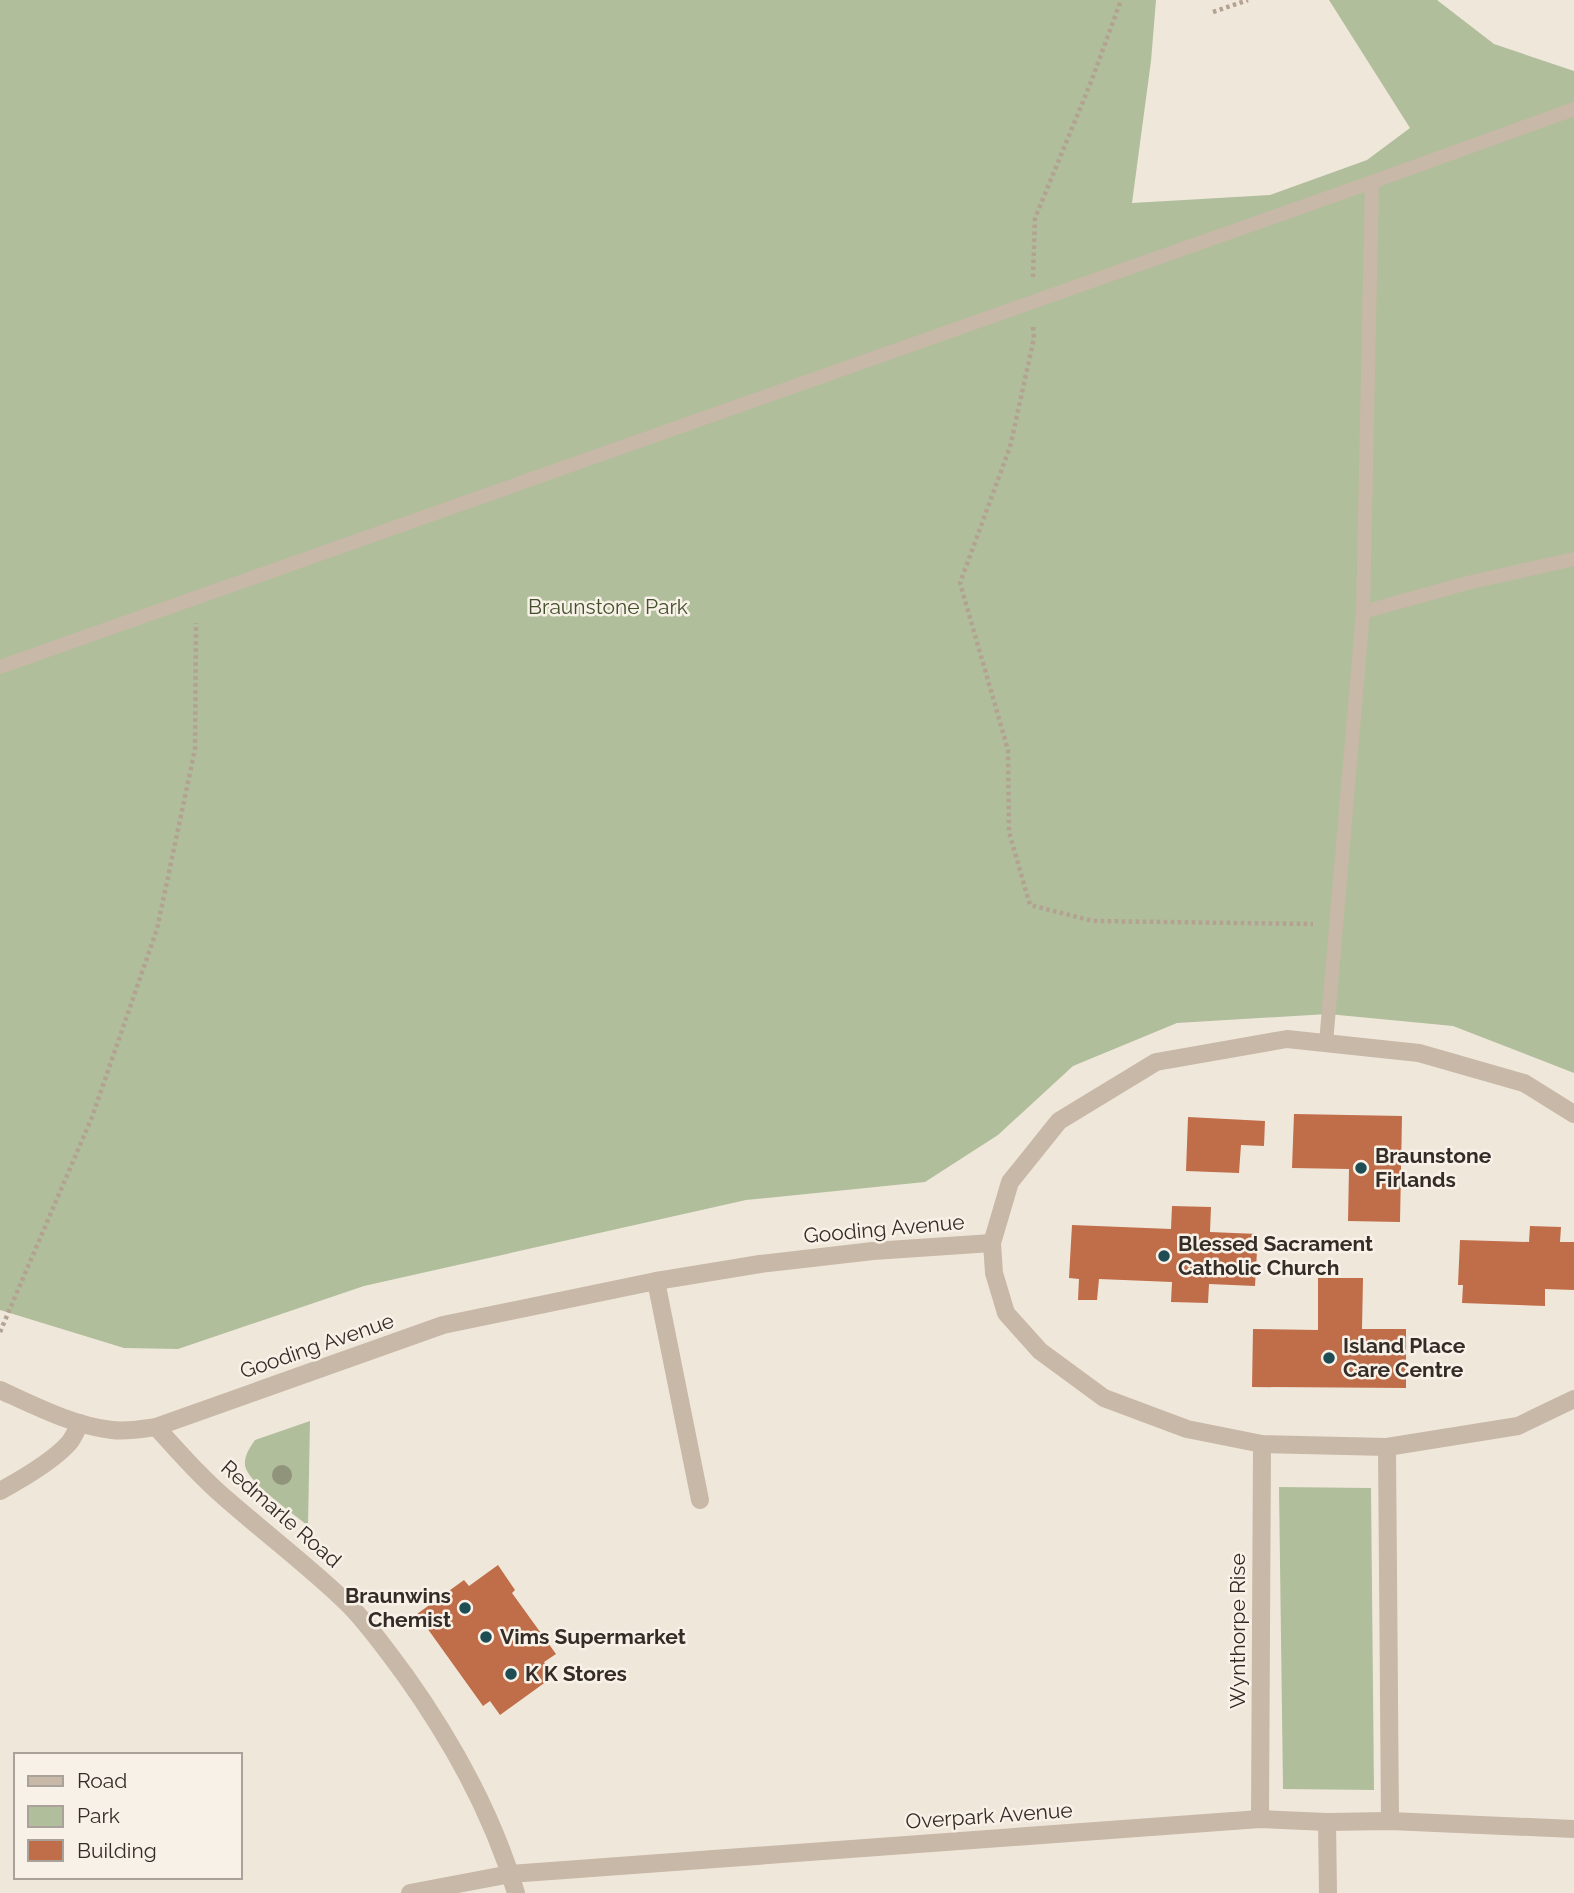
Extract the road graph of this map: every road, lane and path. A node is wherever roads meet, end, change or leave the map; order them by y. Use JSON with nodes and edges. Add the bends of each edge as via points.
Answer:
{"nodes":[{"id":1,"x":1121,"y":0,"type":"edge"},
{"id":2,"x":1248,"y":0,"type":"edge"},
{"id":3,"x":1213,"y":12,"type":"dead end"},
{"id":4,"x":1574,"y":109,"type":"edge"},
{"id":5,"x":1372,"y":182,"type":"junction"},
{"id":6,"x":1032,"y":302,"type":"junction"},
{"id":7,"x":1574,"y":559,"type":"edge"},
{"id":8,"x":196,"y":598,"type":"junction"},
{"id":9,"x":1363,"y":612,"type":"junction"},
{"id":10,"x":0,"y":667,"type":"edge"},
{"id":11,"x":1337,"y":924,"type":"junction"},
{"id":12,"x":1326,"y":1043,"type":"junction"},
{"id":13,"x":1574,"y":1114,"type":"edge"},
{"id":14,"x":992,"y":1243,"type":"junction"},
{"id":15,"x":656,"y":1281,"type":"junction"},
{"id":16,"x":0,"y":1332,"type":"edge"},
{"id":17,"x":0,"y":1390,"type":"edge"},
{"id":18,"x":1574,"y":1399,"type":"edge"},
{"id":19,"x":80,"y":1423,"type":"junction"},
{"id":20,"x":156,"y":1427,"type":"junction"},
{"id":21,"x":1262,"y":1444,"type":"junction"},
{"id":22,"x":1387,"y":1447,"type":"junction"},
{"id":23,"x":0,"y":1491,"type":"edge"},
{"id":24,"x":699,"y":1500,"type":"dead end"},
{"id":25,"x":1260,"y":1819,"type":"junction"},
{"id":26,"x":1390,"y":1821,"type":"junction"},
{"id":27,"x":1327,"y":1822,"type":"junction"},
{"id":28,"x":1574,"y":1829,"type":"edge"},
{"id":29,"x":510,"y":1874,"type":"junction"},
{"id":30,"x":410,"y":1893,"type":"edge"},
{"id":31,"x":516,"y":1893,"type":"edge"},
{"id":32,"x":1328,"y":1893,"type":"edge"}],
"edges":[{"from":1,"to":6,"type":"path","via":[[1035,218]]},
{"from":2,"to":3,"type":"path"},
{"from":4,"to":5,"type":"lane"},
{"from":5,"to":6,"type":"lane"},
{"from":5,"to":9,"type":"lane"},
{"from":6,"to":8,"type":"lane"},
{"from":6,"to":11,"type":"path","via":[[1034,338],[1010,447],[960,583],[1009,750],[1009,832],[1030,905],[1093,921]]},
{"from":7,"to":9,"type":"lane"},
{"from":8,"to":10,"type":"lane"},
{"from":8,"to":16,"type":"path","via":[[195,749],[157,929],[92,1116]]},
{"from":9,"to":11,"type":"lane"},
{"from":11,"to":12,"type":"lane"},
{"from":12,"to":13,"type":"street","name":"Gooding Avenue","via":[[1419,1053],[1524,1083]]},
{"from":12,"to":14,"type":"street","name":"Gooding Avenue","via":[[1287,1039],[1156,1062],[1059,1121],[1010,1182]]},
{"from":14,"to":15,"type":"street","name":"Gooding Avenue","via":[[873,1251]]},
{"from":14,"to":21,"type":"street","name":"Gooding Avenue","via":[[994,1273],[1006,1313],[1040,1351],[1104,1398],[1187,1429]]},
{"from":15,"to":20,"type":"street","name":"Gooding Avenue","via":[[443,1325]]},
{"from":15,"to":24,"type":"street"},
{"from":17,"to":19,"type":"street","name":"Gooding Avenue"},
{"from":18,"to":22,"type":"street","name":"Gooding Avenue","via":[[1518,1426]]},
{"from":19,"to":20,"type":"street","name":"Gooding Avenue","via":[[116,1431]]},
{"from":19,"to":23,"type":"street","via":[[70,1442]]},
{"from":20,"to":29,"type":"street","name":"Redmarle Road","via":[[229,1502],[350,1606],[386,1649],[460,1762]]},
{"from":21,"to":22,"type":"street","name":"Gooding Avenue"},
{"from":21,"to":25,"type":"street","name":"Wynthorpe Rise"},
{"from":22,"to":26,"type":"street"},
{"from":25,"to":27,"type":"street","name":"Overpark Avenue"},
{"from":25,"to":29,"type":"street","name":"Overpark Avenue"},
{"from":26,"to":27,"type":"street","name":"Overpark Avenue"},
{"from":26,"to":28,"type":"street","name":"Overpark Avenue"},
{"from":27,"to":32,"type":"street"},
{"from":29,"to":30,"type":"street","name":"Overpark Avenue"},
{"from":29,"to":31,"type":"street","name":"Redmarle Road"}]}
